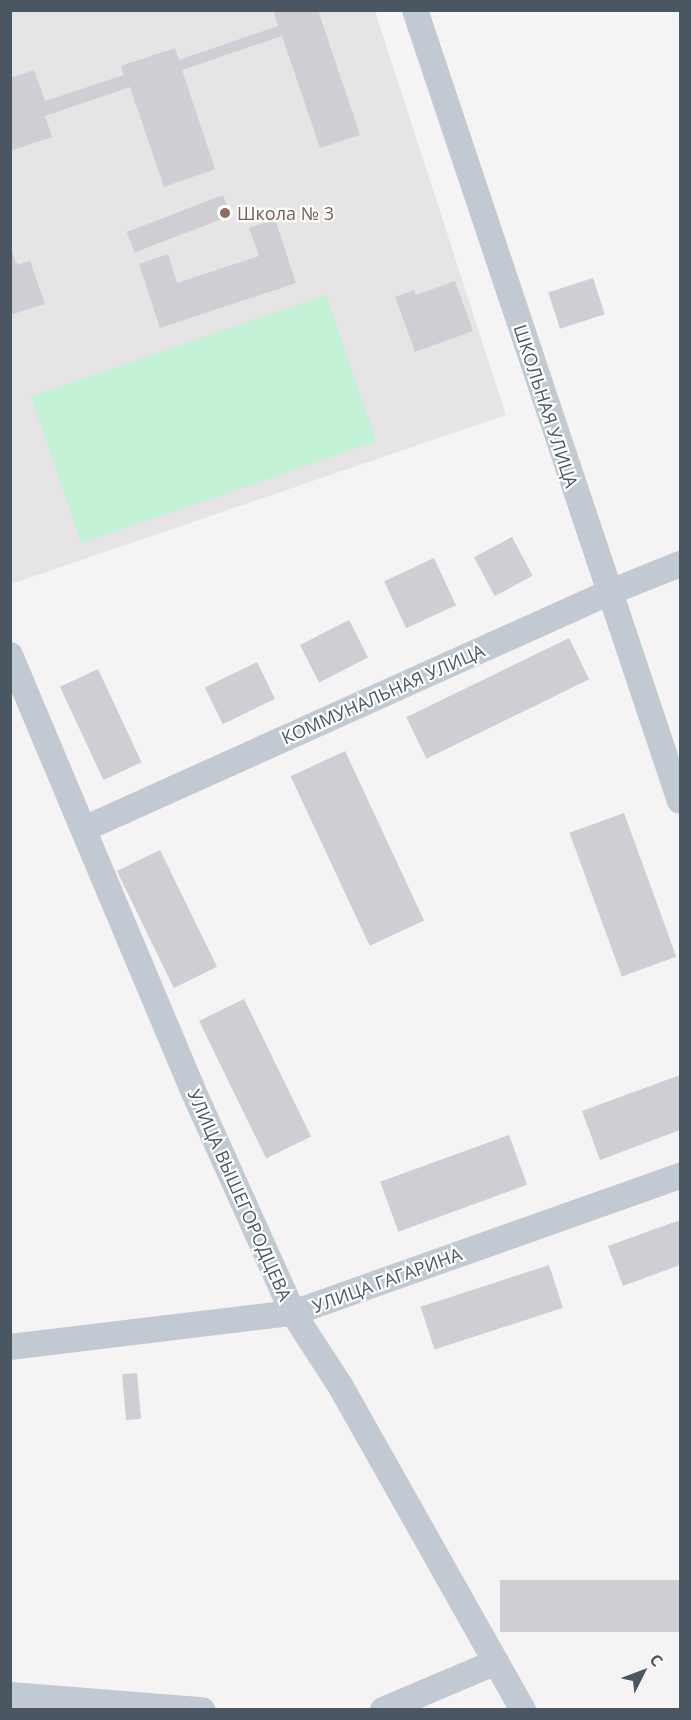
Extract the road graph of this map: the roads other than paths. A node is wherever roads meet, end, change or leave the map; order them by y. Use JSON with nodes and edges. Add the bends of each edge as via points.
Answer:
{"nodes":[{"id":1,"x":415,"y":10,"type":"edge"},
{"id":2,"x":681,"y":564,"type":"edge"},
{"id":3,"x":608,"y":593,"type":"junction"},
{"id":4,"x":10,"y":655,"type":"edge"},
{"id":5,"x":681,"y":801,"type":"edge"},
{"id":6,"x":86,"y":828,"type":"junction"},
{"id":7,"x":681,"y":1176,"type":"edge"},
{"id":8,"x":293,"y":1313,"type":"junction"},
{"id":9,"x":10,"y":1347,"type":"edge"},
{"id":10,"x":496,"y":1662,"type":"junction"},
{"id":11,"x":10,"y":1695,"type":"edge"},
{"id":12,"x":202,"y":1710,"type":"edge"},
{"id":13,"x":383,"y":1710,"type":"edge"},
{"id":14,"x":523,"y":1710,"type":"edge"}],
"edges":[{"from":1,"to":3,"type":"street","name":"ШКОЛЬНАЯ УЛИЦА"},
{"from":2,"to":3,"type":"street","name":"КОММУНАЛЬНАЯ УЛИЦА"},
{"from":3,"to":5,"type":"street","name":"ШКОЛЬНАЯ УЛИЦА"},
{"from":3,"to":6,"type":"street","name":"КОММУНАЛЬНАЯ УЛИЦА"},
{"from":4,"to":6,"type":"street","name":"УЛИЦА ВЫШЕГОРОДЦЕВА"},
{"from":6,"to":8,"type":"street","name":"УЛИЦА ВЫШЕГОРОДЦЕВА","via":[[191,1086]]},
{"from":7,"to":8,"type":"street","name":"УЛИЦА ГАГАРИНА"},
{"from":8,"to":9,"type":"street","name":"УЛИЦА ГАГАРИНА"},
{"from":8,"to":10,"type":"street","name":"УЛИЦА ВЫШЕГОРОДЦЕВА","via":[[341,1387]]},
{"from":10,"to":13,"type":"street"},
{"from":10,"to":14,"type":"street","name":"УЛИЦА ВЫШЕГОРОДЦЕВА"},
{"from":11,"to":12,"type":"street"}]}
